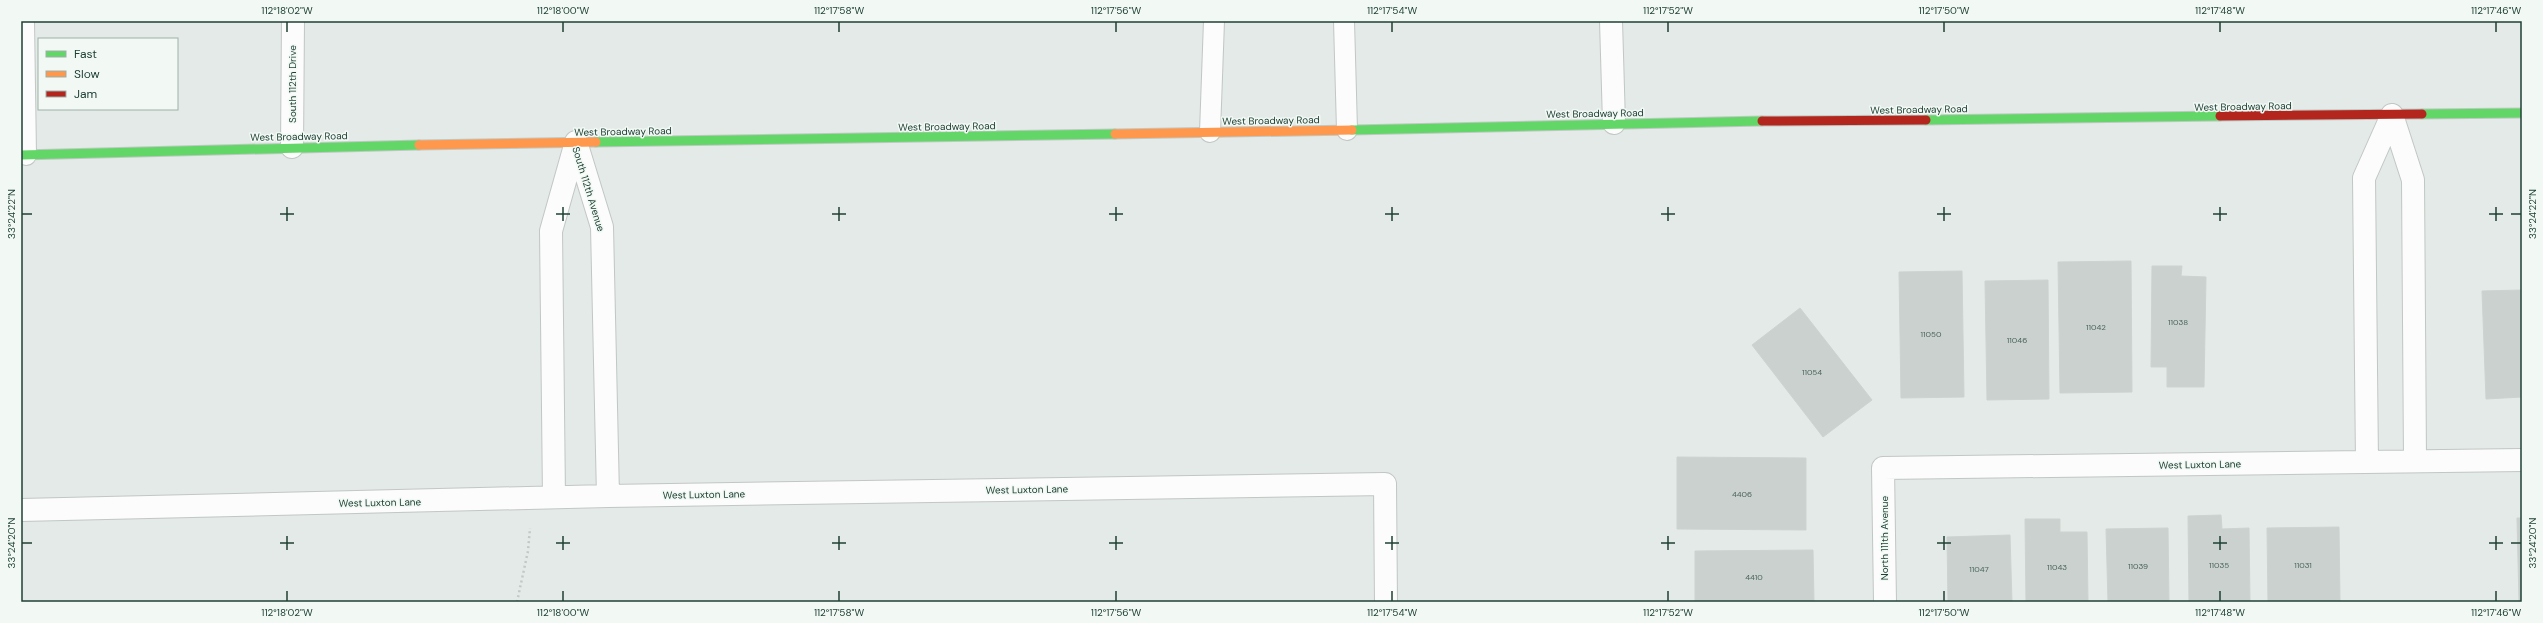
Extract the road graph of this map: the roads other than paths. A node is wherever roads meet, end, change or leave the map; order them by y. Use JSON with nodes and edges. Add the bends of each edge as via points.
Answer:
{"nodes":[{"id":1,"x":24,"y":21,"type":"edge"},
{"id":2,"x":293,"y":21,"type":"edge"},
{"id":3,"x":1214,"y":21,"type":"edge"},
{"id":4,"x":1344,"y":21,"type":"edge"},
{"id":5,"x":1611,"y":21,"type":"edge"},
{"id":6,"x":2522,"y":113,"type":"edge"},
{"id":7,"x":2392,"y":115,"type":"junction"},
{"id":8,"x":1614,"y":123,"type":"junction"},
{"id":9,"x":1347,"y":130,"type":"junction"},
{"id":10,"x":1210,"y":132,"type":"junction"},
{"id":11,"x":576,"y":142,"type":"junction"},
{"id":12,"x":292,"y":147,"type":"junction"},
{"id":13,"x":24,"y":155,"type":"edge"},
{"id":14,"x":2415,"y":460,"type":"junction"},
{"id":15,"x":2522,"y":460,"type":"edge"},
{"id":16,"x":2367,"y":462,"type":"junction"},
{"id":17,"x":1884,"y":474,"type":"joint"},
{"id":18,"x":608,"y":496,"type":"junction"},
{"id":19,"x":554,"y":498,"type":"junction"},
{"id":20,"x":21,"y":510,"type":"edge"},
{"id":21,"x":1386,"y":602,"type":"edge"},
{"id":22,"x":1885,"y":602,"type":"edge"}],
"edges":[{"from":1,"to":13,"type":"lane"},
{"from":2,"to":12,"type":"street","name":"South 112th Drive"},
{"from":3,"to":10,"type":"lane"},
{"from":4,"to":9,"type":"lane"},
{"from":5,"to":8,"type":"street"},
{"from":6,"to":7,"type":"main road","name":"West Broadway Road"},
{"from":7,"to":8,"type":"main road","name":"West Broadway Road"},
{"from":7,"to":14,"type":"street","via":[[2413,180]]},
{"from":7,"to":16,"type":"street","via":[[2364,178]]},
{"from":8,"to":9,"type":"main road","name":"West Broadway Road"},
{"from":9,"to":10,"type":"main road","name":"West Broadway Road"},
{"from":10,"to":11,"type":"main road","name":"West Broadway Road"},
{"from":11,"to":12,"type":"main road","name":"West Broadway Road"},
{"from":11,"to":18,"type":"street","name":"South 112th Avenue","via":[[602,227]]},
{"from":11,"to":19,"type":"street","name":"South 112th Avenue","via":[[551,231]]},
{"from":12,"to":13,"type":"main road","name":"West Broadway Road"},
{"from":14,"to":15,"type":"street","name":"West Luxton Lane"},
{"from":14,"to":16,"type":"street","name":"West Luxton Lane"},
{"from":16,"to":17,"type":"street","name":"West Luxton Lane","via":[[1884,468]]},
{"from":17,"to":22,"type":"street","name":"North 111th Avenue"},
{"from":18,"to":19,"type":"street","name":"West Luxton Lane"},
{"from":18,"to":21,"type":"street","name":"West Luxton Lane","via":[[1385,485]]},
{"from":19,"to":20,"type":"street","name":"West Luxton Lane"}]}
